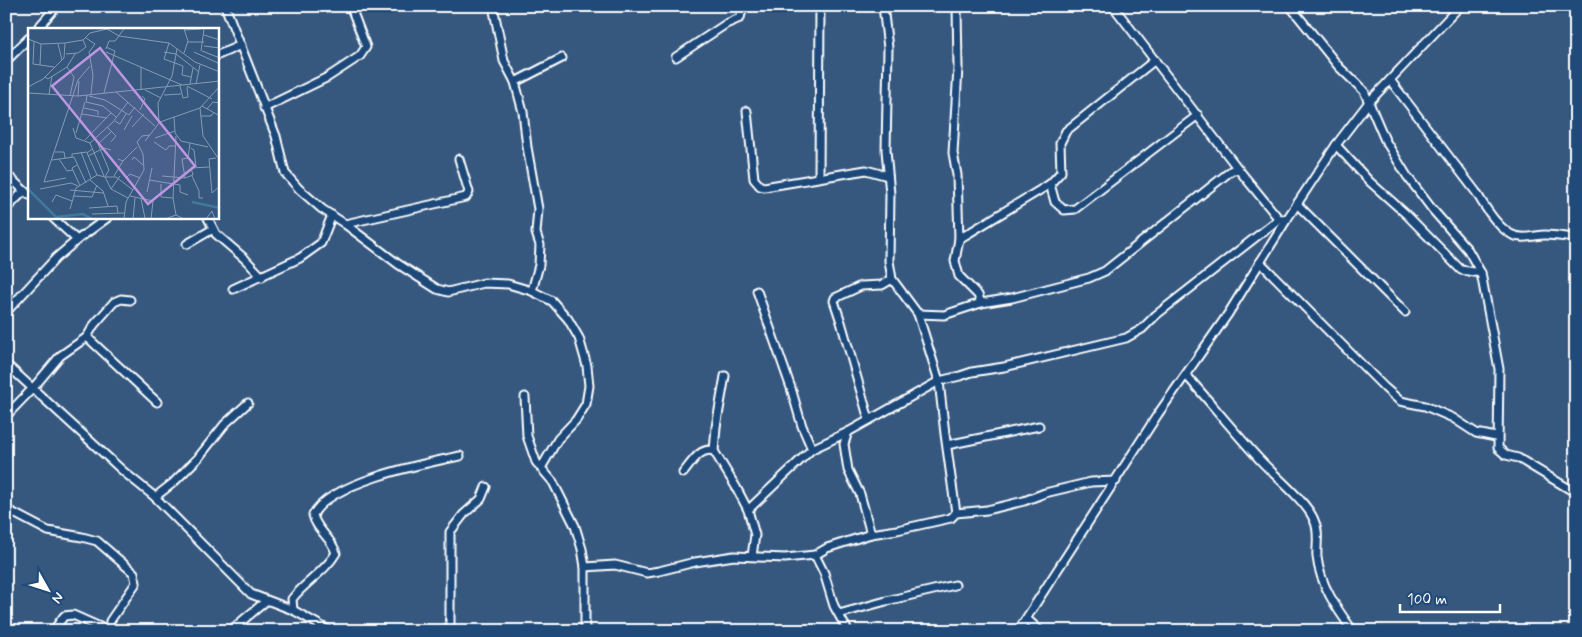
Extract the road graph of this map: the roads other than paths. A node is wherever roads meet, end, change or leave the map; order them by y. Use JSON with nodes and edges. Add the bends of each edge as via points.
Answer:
{"nodes":[{"id":1,"x":57,"y":6,"type":"edge"},
{"id":2,"x":225,"y":6,"type":"edge"},
{"id":3,"x":493,"y":6,"type":"edge"},
{"id":4,"x":743,"y":6,"type":"edge"},
{"id":5,"x":820,"y":6,"type":"edge"},
{"id":6,"x":883,"y":6,"type":"edge"},
{"id":7,"x":957,"y":6,"type":"edge"},
{"id":8,"x":1113,"y":6,"type":"edge"},
{"id":9,"x":1290,"y":6,"type":"edge"},
{"id":10,"x":1460,"y":6,"type":"edge"},
{"id":11,"x":352,"y":10,"type":"dead end"},
{"id":12,"x":39,"y":28,"type":"edge"},
{"id":13,"x":28,"y":39,"type":"edge"},
{"id":14,"x":241,"y":45,"type":"junction"},
{"id":15,"x":219,"y":54,"type":"edge"},
{"id":16,"x":676,"y":57,"type":"dead end"},
{"id":17,"x":562,"y":58,"type":"dead end"},
{"id":18,"x":1155,"y":60,"type":"junction"},
{"id":19,"x":6,"y":61,"type":"edge"},
{"id":20,"x":1390,"y":80,"type":"junction"},
{"id":21,"x":515,"y":82,"type":"junction"},
{"id":22,"x":1369,"y":102,"type":"junction"},
{"id":23,"x":264,"y":108,"type":"junction"},
{"id":24,"x":747,"y":111,"type":"dead end"},
{"id":25,"x":1198,"y":115,"type":"junction"},
{"id":26,"x":1336,"y":145,"type":"junction"},
{"id":27,"x":459,"y":159,"type":"dead end"},
{"id":28,"x":1239,"y":170,"type":"junction"},
{"id":29,"x":6,"y":174,"type":"edge"},
{"id":30,"x":888,"y":176,"type":"junction"},
{"id":31,"x":819,"y":177,"type":"junction"},
{"id":32,"x":1050,"y":184,"type":"junction"},
{"id":33,"x":27,"y":193,"type":"edge"},
{"id":34,"x":1297,"y":204,"type":"junction"},
{"id":35,"x":6,"y":209,"type":"edge"},
{"id":36,"x":332,"y":215,"type":"junction"},
{"id":37,"x":54,"y":219,"type":"edge"},
{"id":38,"x":107,"y":219,"type":"edge"},
{"id":39,"x":208,"y":219,"type":"edge"},
{"id":40,"x":1283,"y":219,"type":"junction"},
{"id":41,"x":345,"y":224,"type":"junction"},
{"id":42,"x":213,"y":229,"type":"junction"},
{"id":43,"x":1576,"y":238,"type":"edge"},
{"id":44,"x":960,"y":239,"type":"junction"},
{"id":45,"x":77,"y":240,"type":"junction"},
{"id":46,"x":187,"y":244,"type":"dead end"},
{"id":47,"x":1260,"y":262,"type":"junction"},
{"id":48,"x":1481,"y":274,"type":"junction"},
{"id":49,"x":262,"y":277,"type":"junction"},
{"id":50,"x":892,"y":279,"type":"junction"},
{"id":51,"x":233,"y":289,"type":"dead end"},
{"id":52,"x":532,"y":291,"type":"junction"},
{"id":53,"x":757,"y":291,"type":"dead end"},
{"id":54,"x":130,"y":300,"type":"dead end"},
{"id":55,"x":980,"y":303,"type":"junction"},
{"id":56,"x":6,"y":312,"type":"edge"},
{"id":57,"x":1404,"y":312,"type":"dead end"},
{"id":58,"x":918,"y":314,"type":"junction"},
{"id":59,"x":87,"y":337,"type":"junction"},
{"id":60,"x":6,"y":364,"type":"edge"},
{"id":61,"x":1186,"y":375,"type":"junction"},
{"id":62,"x":724,"y":376,"type":"dead end"},
{"id":63,"x":940,"y":381,"type":"junction"},
{"id":64,"x":33,"y":388,"type":"junction"},
{"id":65,"x":525,"y":397,"type":"dead end"},
{"id":66,"x":157,"y":402,"type":"dead end"},
{"id":67,"x":248,"y":404,"type":"dead end"},
{"id":68,"x":6,"y":416,"type":"edge"},
{"id":69,"x":869,"y":420,"type":"junction"},
{"id":70,"x":1039,"y":426,"type":"dead end"},
{"id":71,"x":848,"y":432,"type":"junction"},
{"id":72,"x":1496,"y":438,"type":"junction"},
{"id":73,"x":947,"y":444,"type":"junction"},
{"id":74,"x":812,"y":449,"type":"junction"},
{"id":75,"x":714,"y":451,"type":"junction"},
{"id":76,"x":460,"y":456,"type":"dead end"},
{"id":77,"x":541,"y":468,"type":"junction"},
{"id":78,"x":683,"y":473,"type":"dead end"},
{"id":79,"x":1116,"y":481,"type":"junction"},
{"id":80,"x":486,"y":487,"type":"dead end"},
{"id":81,"x":1576,"y":493,"type":"edge"},
{"id":82,"x":155,"y":497,"type":"junction"},
{"id":83,"x":6,"y":509,"type":"edge"},
{"id":84,"x":748,"y":510,"type":"junction"},
{"id":85,"x":956,"y":513,"type":"junction"},
{"id":86,"x":871,"y":534,"type":"junction"},
{"id":87,"x":814,"y":555,"type":"junction"},
{"id":88,"x":752,"y":556,"type":"junction"},
{"id":89,"x":585,"y":567,"type":"junction"},
{"id":90,"x":955,"y":585,"type":"dead end"},
{"id":91,"x":266,"y":601,"type":"junction"},
{"id":92,"x":294,"y":610,"type":"junction"},
{"id":93,"x":839,"y":614,"type":"junction"},
{"id":94,"x":584,"y":618,"type":"junction"},
{"id":95,"x":1027,"y":619,"type":"junction"},
{"id":96,"x":53,"y":631,"type":"edge"},
{"id":97,"x":109,"y":631,"type":"edge"},
{"id":98,"x":230,"y":631,"type":"edge"},
{"id":99,"x":330,"y":631,"type":"edge"},
{"id":100,"x":450,"y":631,"type":"edge"},
{"id":101,"x":585,"y":631,"type":"edge"},
{"id":102,"x":590,"y":631,"type":"edge"},
{"id":103,"x":848,"y":631,"type":"edge"},
{"id":104,"x":1018,"y":631,"type":"edge"},
{"id":105,"x":1040,"y":631,"type":"edge"},
{"id":106,"x":1354,"y":631,"type":"edge"}],
"edges":[{"from":1,"to":12,"type":"street"},
{"from":2,"to":14,"type":"street"},
{"from":3,"to":21,"type":"street","via":[[504,61]]},
{"from":4,"to":16,"type":"street","via":[[740,18]]},
{"from":5,"to":31,"type":"street"},
{"from":6,"to":30,"type":"street","via":[[888,48]]},
{"from":7,"to":44,"type":"street","via":[[958,68],[953,153]]},
{"from":8,"to":18,"type":"street"},
{"from":9,"to":22,"type":"street","via":[[1339,67],[1364,91]]},
{"from":10,"to":20,"type":"street"},
{"from":11,"to":23,"type":"street","via":[[366,47],[360,56],[328,77]]},
{"from":13,"to":19,"type":"street"},
{"from":14,"to":15,"type":"street"},
{"from":14,"to":23,"type":"street"},
{"from":17,"to":21,"type":"street"},
{"from":18,"to":25,"type":"street"},
{"from":18,"to":32,"type":"street","via":[[1066,131],[1060,143],[1062,172]]},
{"from":20,"to":22,"type":"street"},
{"from":20,"to":43,"type":"street","via":[[1485,208],[1506,230],[1521,238],[1541,235]]},
{"from":21,"to":52,"type":"street","via":[[523,112],[538,209],[536,233],[540,245]]},
{"from":22,"to":26,"type":"street"},
{"from":22,"to":48,"type":"street","via":[[1407,176],[1468,250]]},
{"from":23,"to":36,"type":"street","via":[[276,136],[285,173],[299,189]]},
{"from":24,"to":31,"type":"street","via":[[757,183],[764,187]]},
{"from":25,"to":28,"type":"street"},
{"from":25,"to":32,"type":"street","via":[[1075,209],[1064,210],[1055,202]]},
{"from":26,"to":34,"type":"street"},
{"from":26,"to":48,"type":"street","via":[[1461,270]]},
{"from":27,"to":41,"type":"street","via":[[469,192],[466,197]]},
{"from":28,"to":40,"type":"street"},
{"from":28,"to":55,"type":"street","via":[[1232,170],[1104,271],[1012,298]]},
{"from":29,"to":33,"type":"street"},
{"from":30,"to":31,"type":"street","via":[[866,170]]},
{"from":30,"to":50,"type":"street"},
{"from":32,"to":44,"type":"street"},
{"from":33,"to":35,"type":"street"},
{"from":34,"to":40,"type":"street"},
{"from":34,"to":57,"type":"street"},
{"from":36,"to":41,"type":"street"},
{"from":36,"to":49,"type":"street","via":[[321,243],[300,258]]},
{"from":37,"to":45,"type":"street"},
{"from":38,"to":45,"type":"street"},
{"from":39,"to":42,"type":"street"},
{"from":40,"to":47,"type":"street"},
{"from":40,"to":63,"type":"street","via":[[1156,315],[1142,330],[1126,338]]},
{"from":41,"to":52,"type":"street","via":[[437,289],[448,292],[484,283],[508,284]]},
{"from":42,"to":46,"type":"street"},
{"from":42,"to":49,"type":"street"},
{"from":44,"to":55,"type":"street","via":[[956,270],[978,295]]},
{"from":45,"to":56,"type":"street"},
{"from":47,"to":61,"type":"street"},
{"from":47,"to":72,"type":"street","via":[[1400,401],[1425,406],[1476,433]]},
{"from":48,"to":72,"type":"street","via":[[1499,369]]},
{"from":49,"to":51,"type":"street"},
{"from":50,"to":58,"type":"street"},
{"from":50,"to":69,"type":"street","via":[[882,285],[861,286],[834,301]]},
{"from":52,"to":77,"type":"street","via":[[552,301],[568,319],[579,338],[589,386],[586,404],[558,439]]},
{"from":53,"to":74,"type":"street"},
{"from":54,"to":59,"type":"street","via":[[114,302]]},
{"from":55,"to":58,"type":"street","via":[[944,315]]},
{"from":58,"to":63,"type":"street"},
{"from":59,"to":64,"type":"street","via":[[60,356]]},
{"from":59,"to":66,"type":"street"},
{"from":60,"to":64,"type":"street"},
{"from":61,"to":79,"type":"street"},
{"from":61,"to":106,"type":"street","via":[[1306,507],[1318,532],[1317,557],[1322,582]]},
{"from":62,"to":75,"type":"street"},
{"from":63,"to":69,"type":"street"},
{"from":63,"to":73,"type":"street"},
{"from":64,"to":68,"type":"street"},
{"from":64,"to":82,"type":"street"},
{"from":65,"to":77,"type":"street","via":[[528,436]]},
{"from":67,"to":82,"type":"street","via":[[225,424],[173,483]]},
{"from":69,"to":71,"type":"street"},
{"from":70,"to":73,"type":"street"},
{"from":71,"to":74,"type":"street"},
{"from":71,"to":86,"type":"street","via":[[844,444],[848,470],[860,494]]},
{"from":72,"to":81,"type":"street","via":[[1498,448],[1506,455],[1518,458]]},
{"from":73,"to":85,"type":"street"},
{"from":74,"to":84,"type":"street"},
{"from":75,"to":78,"type":"street","via":[[702,452]]},
{"from":75,"to":84,"type":"street"},
{"from":76,"to":92,"type":"street","via":[[377,476],[316,508],[314,521],[336,553],[292,599]]},
{"from":77,"to":89,"type":"street","via":[[553,482],[574,526]]},
{"from":79,"to":85,"type":"street","via":[[1091,482],[986,510]]},
{"from":79,"to":95,"type":"street"},
{"from":80,"to":100,"type":"street","via":[[481,499],[450,532]]},
{"from":82,"to":91,"type":"street","via":[[245,589]]},
{"from":83,"to":97,"type":"street","via":[[48,531],[97,541],[134,573],[136,583],[110,621]]},
{"from":84,"to":88,"type":"street","via":[[755,536]]},
{"from":85,"to":86,"type":"street","via":[[951,518]]},
{"from":86,"to":87,"type":"street"},
{"from":87,"to":88,"type":"street","via":[[785,558]]},
{"from":87,"to":93,"type":"street"},
{"from":88,"to":89,"type":"street","via":[[712,558],[647,573],[615,565]]},
{"from":89,"to":94,"type":"street"},
{"from":90,"to":93,"type":"street"},
{"from":91,"to":92,"type":"street"},
{"from":91,"to":98,"type":"street"},
{"from":92,"to":99,"type":"street"},
{"from":93,"to":103,"type":"street"},
{"from":94,"to":101,"type":"street"},
{"from":94,"to":102,"type":"street"},
{"from":95,"to":104,"type":"street"},
{"from":95,"to":105,"type":"street"},
{"from":96,"to":97,"type":"street","via":[[64,616],[73,615]]}]}
